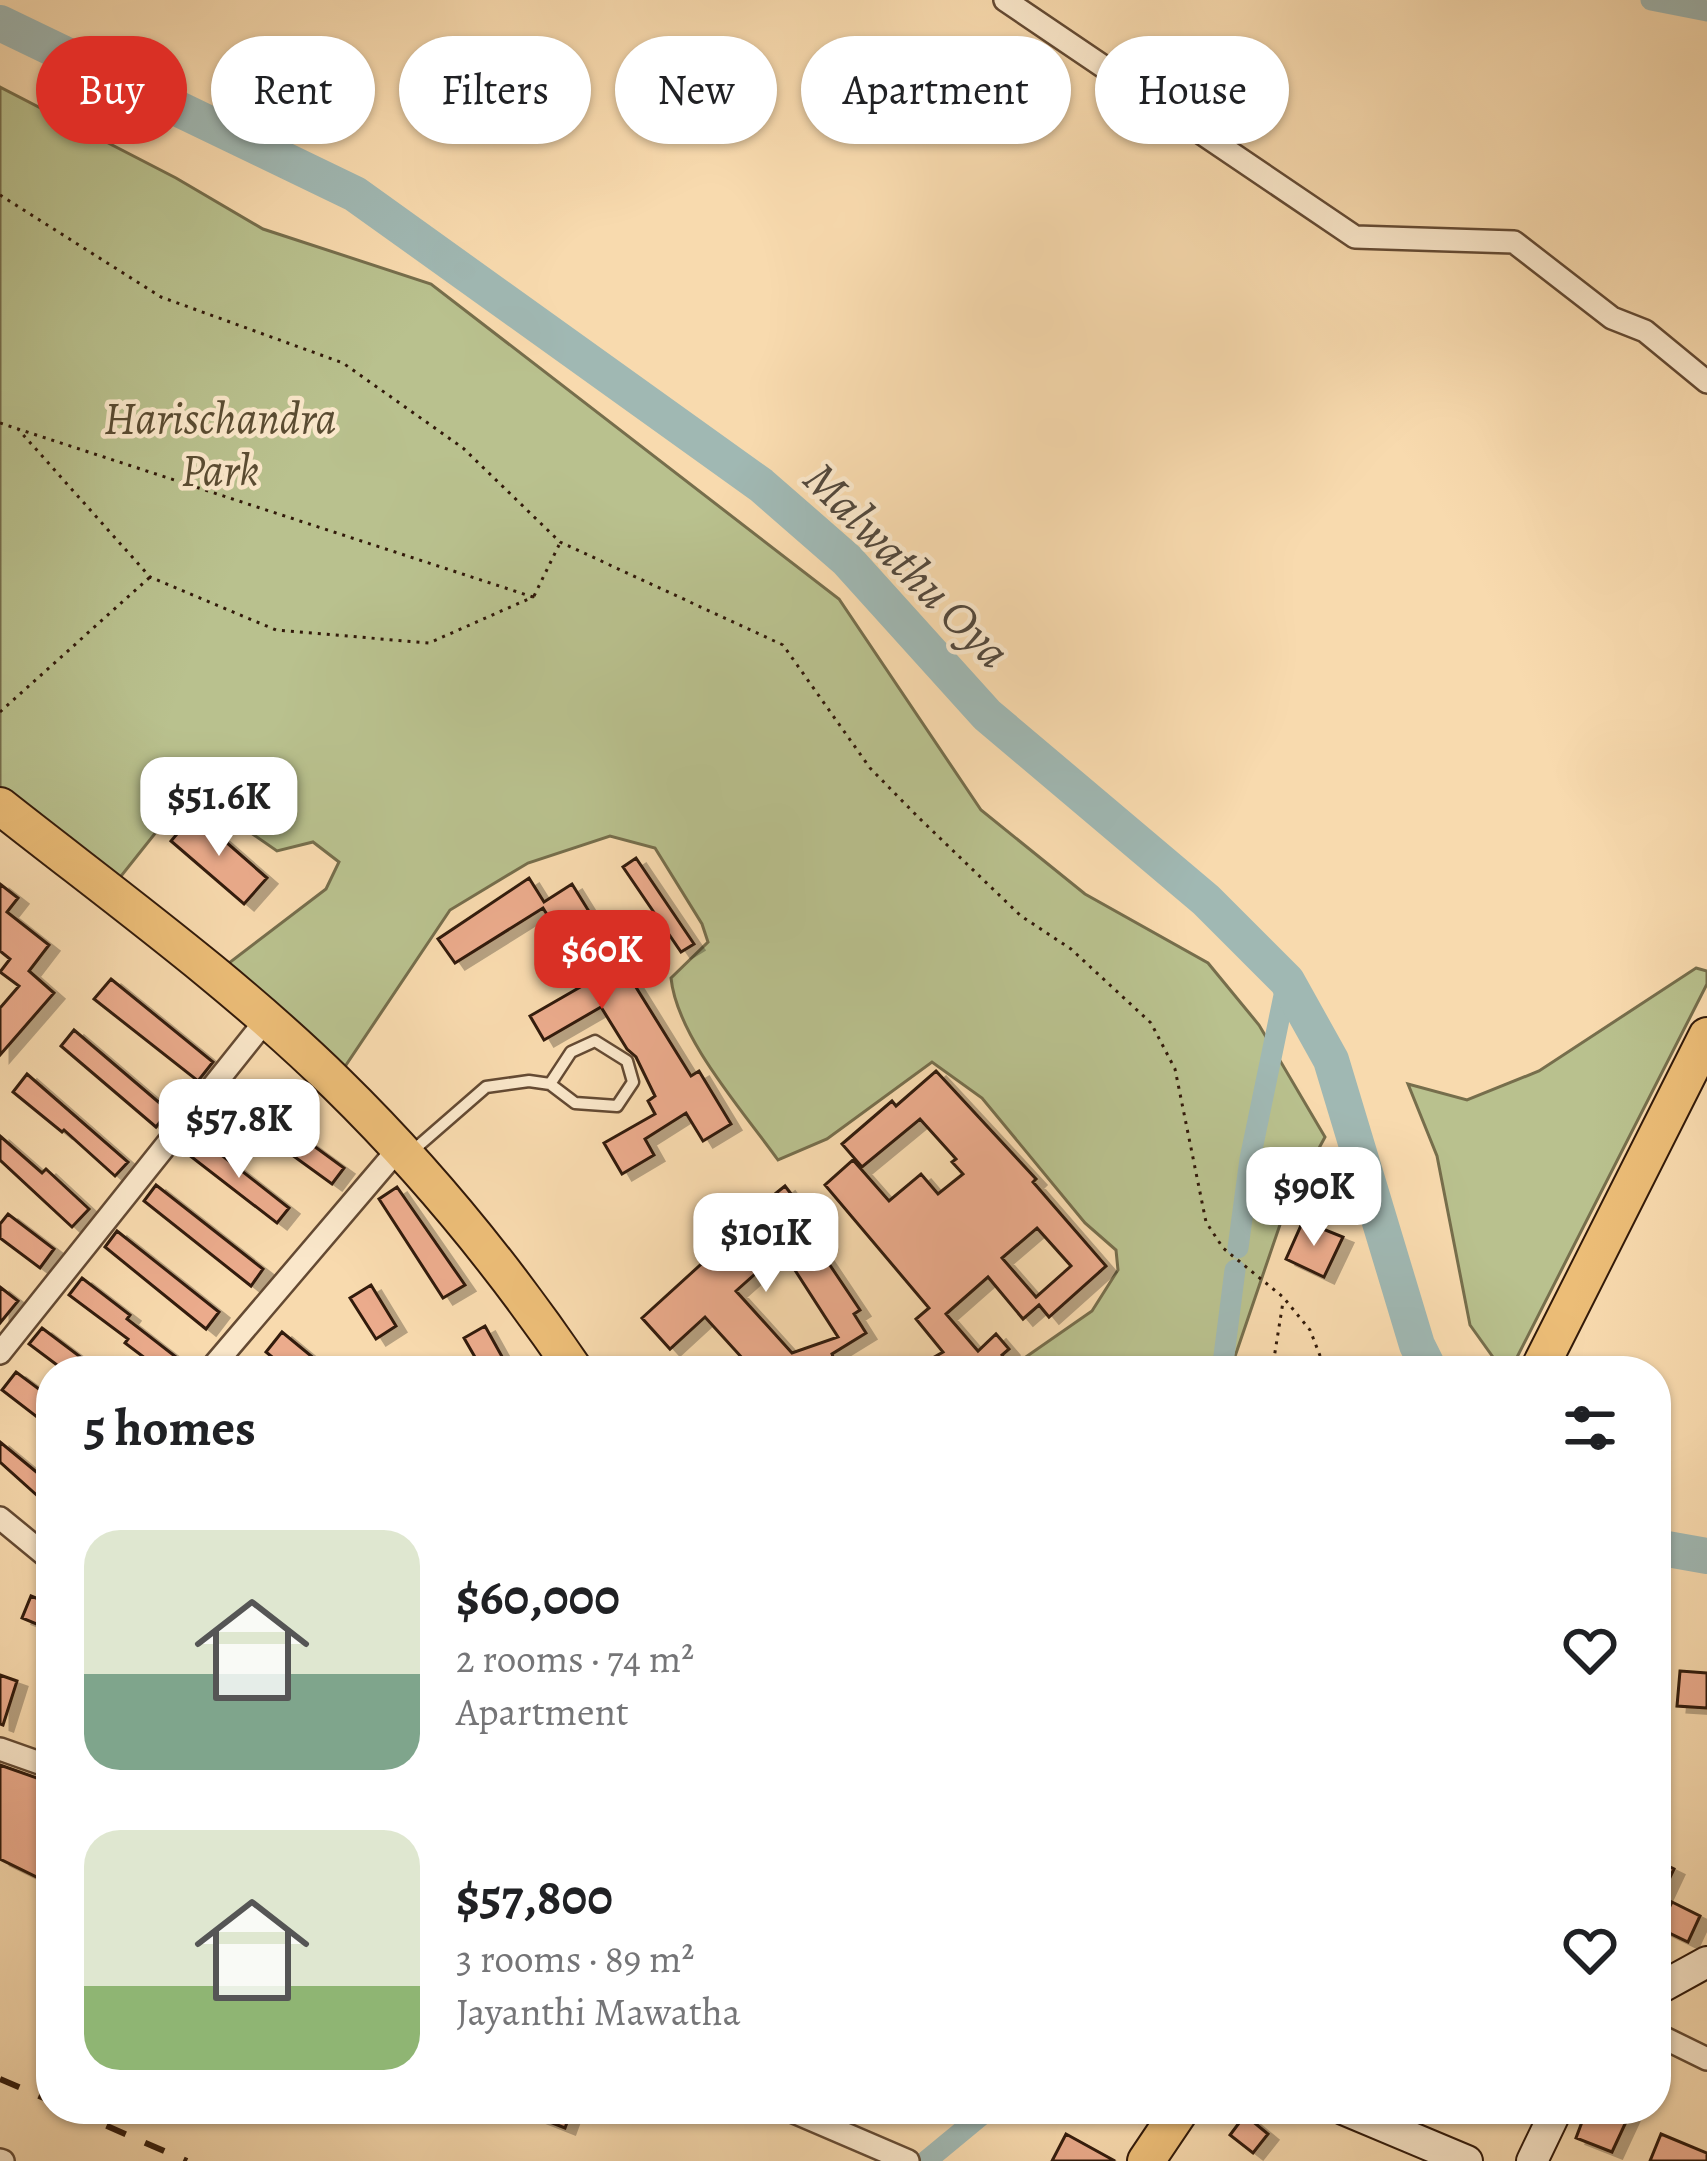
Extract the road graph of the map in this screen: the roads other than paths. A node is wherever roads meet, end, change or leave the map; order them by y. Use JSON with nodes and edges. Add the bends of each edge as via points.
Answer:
{"nodes":[{"id":1,"x":1005,"y":0,"type":"edge"},
{"id":2,"x":1707,"y":382,"type":"edge"},
{"id":3,"x":0,"y":806,"type":"edge"},
{"id":4,"x":266,"y":1020,"type":"junction"},
{"id":5,"x":1707,"y":1036,"type":"edge"},
{"id":6,"x":550,"y":1084,"type":"junction"},
{"id":7,"x":404,"y":1152,"type":"junction"},
{"id":8,"x":0,"y":1353,"type":"edge"},
{"id":9,"x":222,"y":1356,"type":"edge"},
{"id":10,"x":565,"y":1356,"type":"edge"},
{"id":11,"x":1546,"y":1356,"type":"edge"},
{"id":12,"x":0,"y":1518,"type":"edge"},
{"id":13,"x":36,"y":1548,"type":"edge"},
{"id":14,"x":0,"y":1749,"type":"edge"},
{"id":15,"x":36,"y":1762,"type":"edge"},
{"id":16,"x":1707,"y":1962,"type":"edge"},
{"id":17,"x":1671,"y":1982,"type":"edge"},
{"id":18,"x":1671,"y":2042,"type":"edge"},
{"id":19,"x":1707,"y":2059,"type":"edge"},
{"id":20,"x":822,"y":2124,"type":"edge"},
{"id":21,"x":1153,"y":2124,"type":"edge"},
{"id":22,"x":1171,"y":2124,"type":"edge"},
{"id":23,"x":1379,"y":2124,"type":"edge"},
{"id":24,"x":1550,"y":2124,"type":"edge"},
{"id":25,"x":1147,"y":2158,"type":"edge"},
{"id":26,"x":908,"y":2161,"type":"edge"},
{"id":27,"x":1467,"y":2161,"type":"edge"},
{"id":28,"x":1532,"y":2161,"type":"edge"}],
"edges":[{"from":1,"to":2,"type":"street","via":[[1355,237],[1514,242]]},
{"from":3,"to":4,"type":"main road"},
{"from":4,"to":7,"type":"main road"},
{"from":4,"to":8,"type":"street"},
{"from":5,"to":11,"type":"main road"},
{"from":6,"to":6,"type":"lane","via":[[575,1102],[616,1106],[633,1082],[627,1061],[595,1041],[572,1052]]},
{"from":6,"to":7,"type":"lane","via":[[486,1088]]},
{"from":7,"to":9,"type":"street"},
{"from":7,"to":10,"type":"main road"},
{"from":12,"to":13,"type":"street"},
{"from":14,"to":15,"type":"street"},
{"from":16,"to":17,"type":"main road"},
{"from":18,"to":19,"type":"street"},
{"from":20,"to":26,"type":"street"},
{"from":21,"to":25,"type":"main road"},
{"from":22,"to":25,"type":"main road"},
{"from":23,"to":27,"type":"main road"},
{"from":24,"to":28,"type":"main road"}]}
